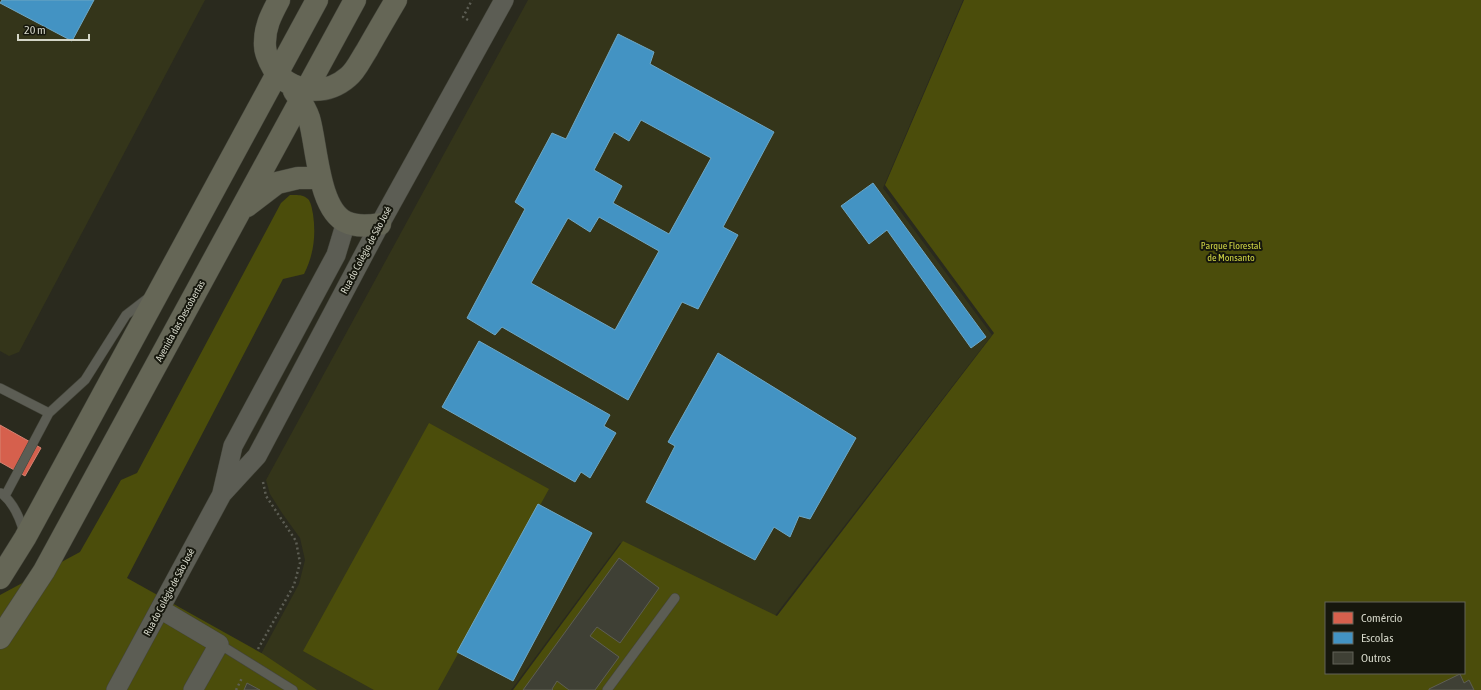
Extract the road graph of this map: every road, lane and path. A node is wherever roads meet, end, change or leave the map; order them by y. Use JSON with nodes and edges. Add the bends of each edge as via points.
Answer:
{"nodes":[{"id":1,"x":279,"y":0,"type":"edge"},
{"id":2,"x":317,"y":0,"type":"edge"},
{"id":3,"x":355,"y":0,"type":"edge"},
{"id":4,"x":396,"y":0,"type":"edge"},
{"id":5,"x":504,"y":0,"type":"edge"},
{"id":6,"x":281,"y":78,"type":"junction"},
{"id":7,"x":303,"y":95,"type":"junction"},
{"id":8,"x":320,"y":178,"type":"junction"},
{"id":9,"x":240,"y":212,"type":"junction"},
{"id":10,"x":346,"y":222,"type":"junction"},
{"id":11,"x":380,"y":224,"type":"junction"},
{"id":12,"x":160,"y":289,"type":"junction"},
{"id":13,"x":1,"y":390,"type":"edge"},
{"id":14,"x":49,"y":413,"type":"junction"},
{"id":15,"x":262,"y":480,"type":"dead end"},
{"id":16,"x":2,"y":494,"type":"edge"},
{"id":17,"x":222,"y":494,"type":"junction"},
{"id":18,"x":25,"y":538,"type":"junction"},
{"id":19,"x":0,"y":578,"type":"edge"},
{"id":20,"x":675,"y":598,"type":"dead end"},
{"id":21,"x":160,"y":609,"type":"junction"},
{"id":22,"x":0,"y":638,"type":"edge"},
{"id":23,"x":219,"y":644,"type":"junction"},
{"id":24,"x":251,"y":663,"type":"junction"},
{"id":25,"x":116,"y":690,"type":"edge"},
{"id":26,"x":193,"y":690,"type":"edge"},
{"id":27,"x":293,"y":690,"type":"edge"},
{"id":28,"x":606,"y":690,"type":"edge"}],
"edges":[{"from":1,"to":6,"type":"main road","via":[[269,18],[265,32],[265,47],[269,62]]},
{"from":2,"to":6,"type":"main road"},
{"from":3,"to":7,"type":"main road","name":"Avenida das Descobertas"},
{"from":4,"to":7,"type":"main road","via":[[349,77],[336,85]]},
{"from":5,"to":11,"type":"street","name":"Rua do Colégio de São José"},
{"from":6,"to":7,"type":"main road","via":[[296,87]]},
{"from":6,"to":12,"type":"main road"},
{"from":7,"to":8,"type":"main road"},
{"from":7,"to":9,"type":"main road","name":"Avenida das Descobertas"},
{"from":8,"to":9,"type":"main road","via":[[298,178],[277,183]]},
{"from":8,"to":10,"type":"main road","via":[[332,210]]},
{"from":9,"to":22,"type":"main road","name":"Avenida das Descobertas","via":[[44,571]]},
{"from":10,"to":11,"type":"main road","via":[[363,226]]},
{"from":10,"to":17,"type":"street","name":"Rua do Colégio de São José","via":[[336,256],[233,446]]},
{"from":11,"to":17,"type":"street","name":"Rua do Colégio de São José","via":[[257,456]]},
{"from":12,"to":14,"type":"lane","via":[[126,314],[84,380]]},
{"from":12,"to":18,"type":"main road"},
{"from":13,"to":14,"type":"lane"},
{"from":14,"to":16,"type":"lane"},
{"from":15,"to":24,"type":"path","via":[[266,496],[296,542],[300,563],[294,585]]},
{"from":16,"to":18,"type":"lane","via":[[20,519]]},
{"from":17,"to":21,"type":"street","name":"Rua do Colégio de São José"},
{"from":18,"to":19,"type":"main road"},
{"from":20,"to":28,"type":"lane"},
{"from":21,"to":23,"type":"street"},
{"from":21,"to":25,"type":"street","name":"Rua do Colégio de São José"},
{"from":23,"to":24,"type":"lane"},
{"from":23,"to":26,"type":"street"},
{"from":24,"to":27,"type":"lane"}]}
